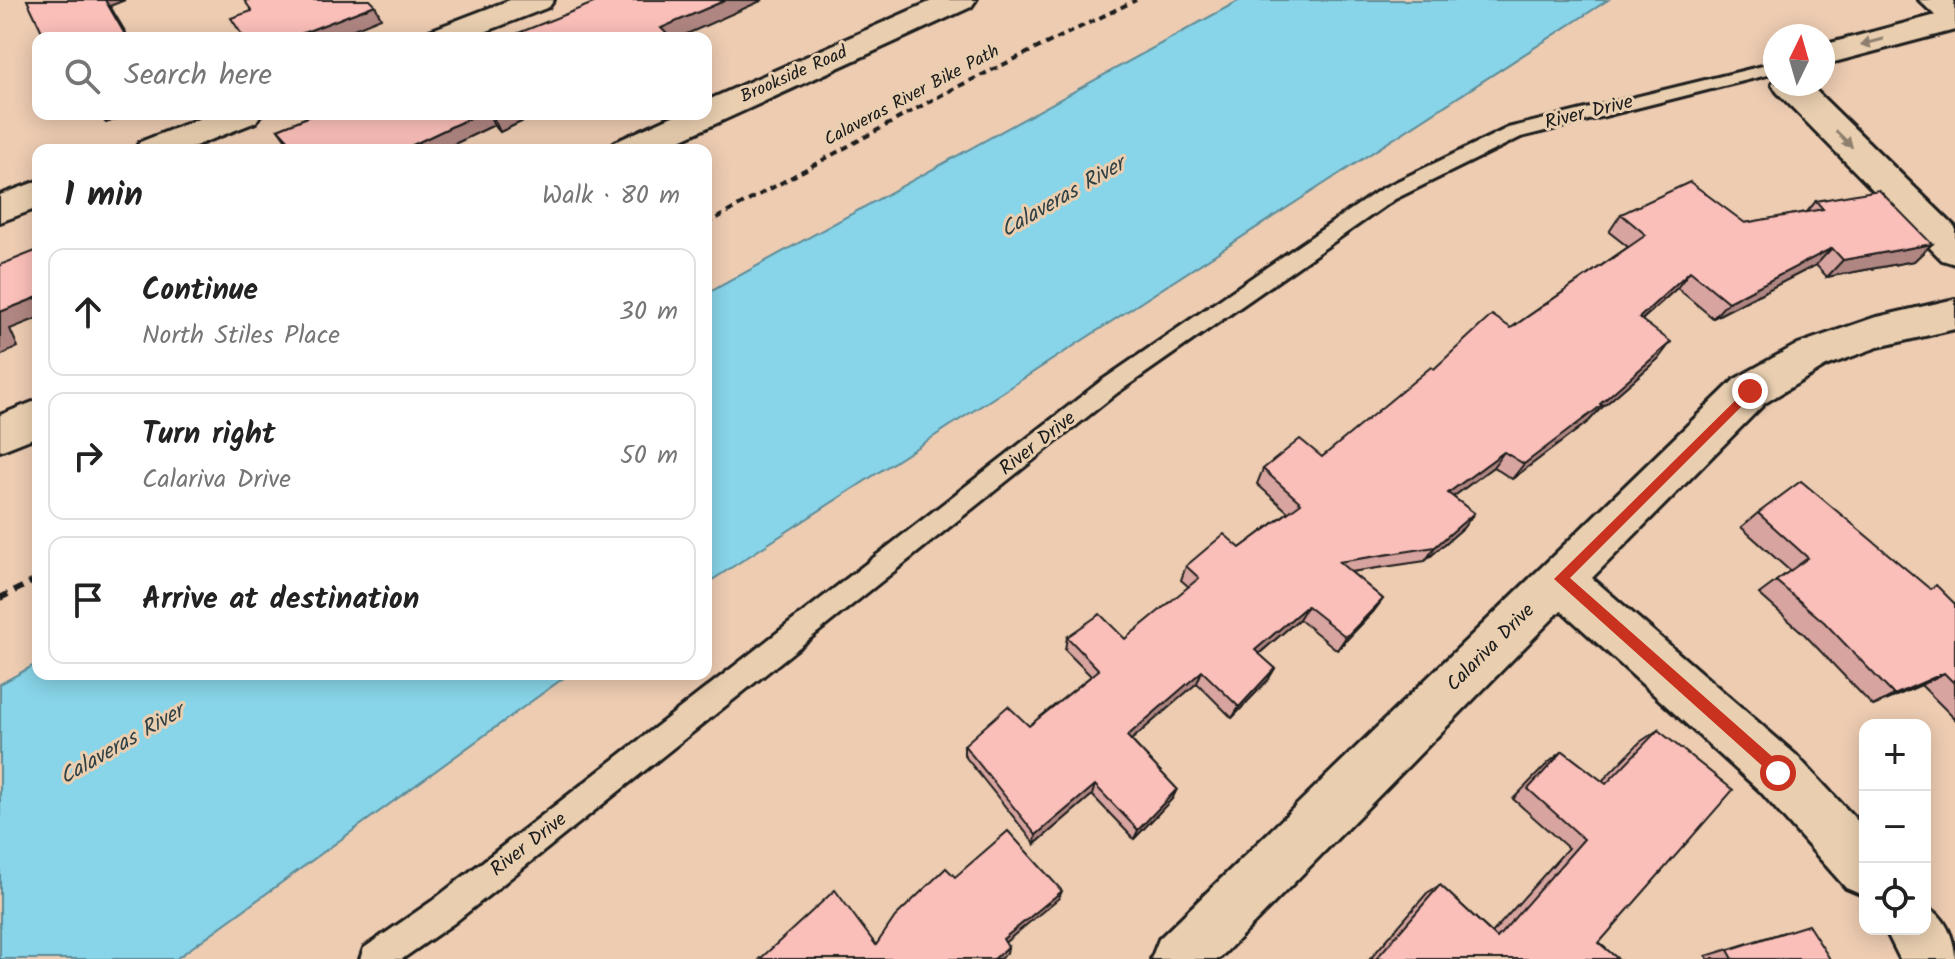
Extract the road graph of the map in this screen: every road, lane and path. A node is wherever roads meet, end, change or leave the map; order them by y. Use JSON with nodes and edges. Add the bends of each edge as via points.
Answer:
{"nodes":[{"id":1,"x":451,"y":0,"type":"edge"},
{"id":2,"x":538,"y":0,"type":"edge"},
{"id":3,"x":960,"y":0,"type":"edge"},
{"id":4,"x":1136,"y":0,"type":"edge"},
{"id":5,"x":1935,"y":0,"type":"edge"},
{"id":6,"x":1955,"y":19,"type":"edge"},
{"id":7,"x":473,"y":25,"type":"junction"},
{"id":8,"x":455,"y":32,"type":"edge"},
{"id":9,"x":1835,"y":52,"type":"edge"},
{"id":10,"x":1763,"y":75,"type":"edge"},
{"id":11,"x":1802,"y":96,"type":"edge"},
{"id":12,"x":712,"y":112,"type":"edge"},
{"id":13,"x":229,"y":120,"type":"edge"},
{"id":14,"x":694,"y":120,"type":"edge"},
{"id":15,"x":167,"y":144,"type":"edge"},
{"id":16,"x":640,"y":144,"type":"edge"},
{"id":17,"x":712,"y":221,"type":"edge"},
{"id":18,"x":1955,"y":250,"type":"edge"},
{"id":19,"x":1955,"y":314,"type":"edge"},
{"id":20,"x":32,"y":420,"type":"edge"},
{"id":21,"x":0,"y":434,"type":"edge"},
{"id":22,"x":1560,"y":579,"type":"junction"},
{"id":23,"x":32,"y":582,"type":"edge"},
{"id":24,"x":0,"y":598,"type":"edge"},
{"id":25,"x":1860,"y":863,"type":"edge"},
{"id":26,"x":1917,"y":935,"type":"edge"},
{"id":27,"x":375,"y":959,"type":"edge"},
{"id":28,"x":1179,"y":959,"type":"edge"},
{"id":29,"x":1934,"y":959,"type":"edge"}],
"edges":[{"from":1,"to":7,"type":"main road"},
{"from":2,"to":7,"type":"main road"},
{"from":3,"to":12,"type":"main road","name":"Brookside Road"},
{"from":4,"to":17,"type":"path","name":"Calaveras River Bike Path","via":[[947,92]]},
{"from":5,"to":6,"type":"main road"},
{"from":6,"to":9,"type":"main road","one_way":true},
{"from":7,"to":8,"type":"main road"},
{"from":10,"to":27,"type":"lane","name":"River Drive","via":[[1515,132],[1388,194],[1109,387],[455,903]]},
{"from":11,"to":18,"type":"main road","one_way":true},
{"from":13,"to":15,"type":"main road"},
{"from":14,"to":16,"type":"main road","name":"Brookside Road"},
{"from":19,"to":22,"type":"main road","name":"Calariva Drive","via":[[1873,333],[1825,351],[1750,391]]},
{"from":20,"to":21,"type":"main road"},
{"from":22,"to":25,"type":"main road","via":[[1778,773]]},
{"from":22,"to":28,"type":"main road","name":"Calariva Drive"},
{"from":23,"to":24,"type":"path"},
{"from":26,"to":29,"type":"main road"}]}
